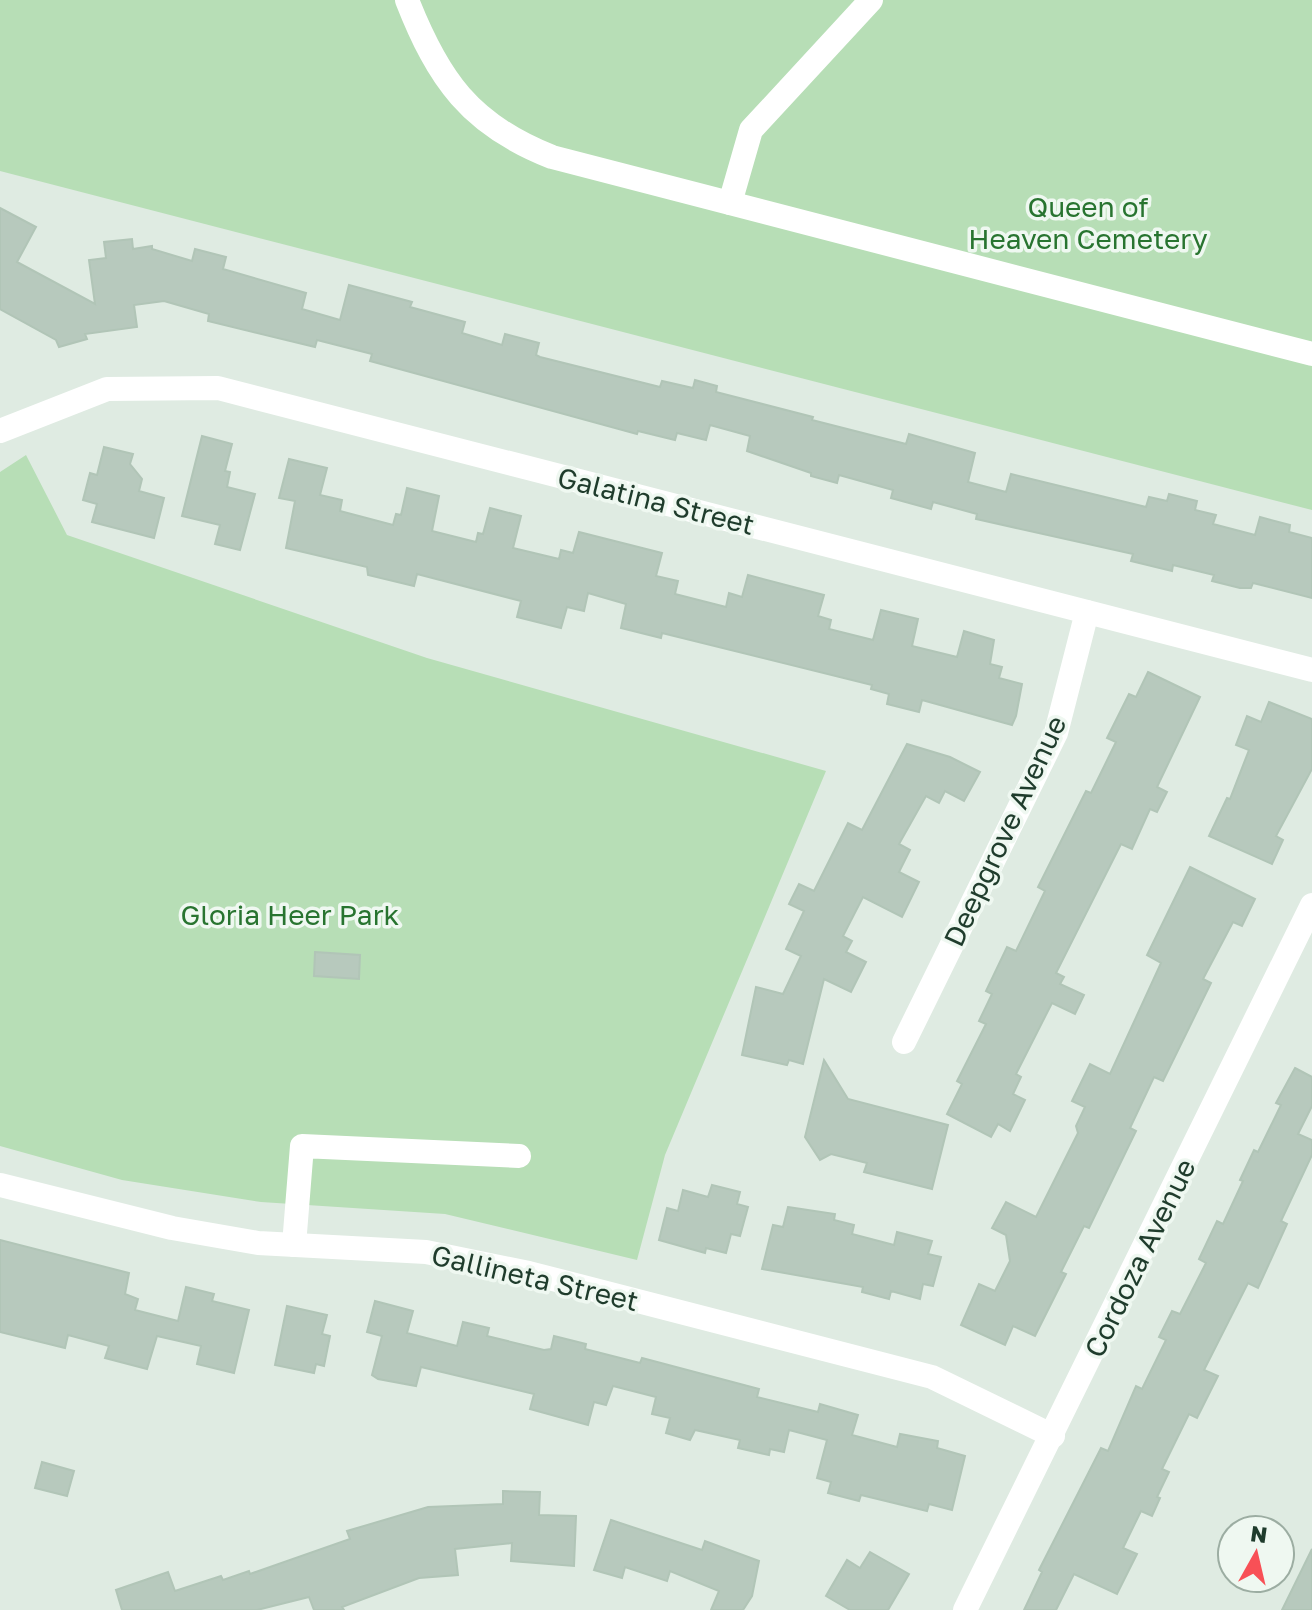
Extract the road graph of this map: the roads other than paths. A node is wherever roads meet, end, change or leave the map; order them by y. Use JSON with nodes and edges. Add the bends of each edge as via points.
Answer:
{"nodes":[{"id":1,"x":407,"y":0,"type":"edge"},
{"id":2,"x":871,"y":0,"type":"edge"},
{"id":3,"x":730,"y":203,"type":"junction"},
{"id":4,"x":1312,"y":354,"type":"edge"},
{"id":5,"x":0,"y":431,"type":"edge"},
{"id":6,"x":1087,"y":612,"type":"junction"},
{"id":7,"x":1312,"y":670,"type":"edge"},
{"id":8,"x":1312,"y":905,"type":"edge"},
{"id":9,"x":904,"y":1042,"type":"dead end"},
{"id":10,"x":519,"y":1156,"type":"dead end"},
{"id":11,"x":0,"y":1185,"type":"edge"},
{"id":12,"x":294,"y":1245,"type":"junction"},
{"id":13,"x":1053,"y":1436,"type":"junction"},
{"id":14,"x":965,"y":1610,"type":"edge"}],
"edges":[{"from":1,"to":3,"type":"street","via":[[441,75],[492,128],[552,157]]},
{"from":2,"to":3,"type":"street","via":[[751,130]]},
{"from":3,"to":4,"type":"street"},
{"from":5,"to":6,"type":"street","name":"Galatina Street","via":[[107,389],[218,388]]},
{"from":6,"to":7,"type":"street","name":"Galatina Street"},
{"from":6,"to":9,"type":"street","name":"Deepgrove Avenue","via":[[1056,733]]},
{"from":8,"to":13,"type":"street","name":"Cordoza Avenue"},
{"from":10,"to":12,"type":"street","via":[[302,1146]]},
{"from":11,"to":12,"type":"street","name":"Gallineta Street","via":[[172,1228]]},
{"from":12,"to":13,"type":"street","name":"Gallineta Street","via":[[426,1252],[529,1273],[932,1377]]},
{"from":13,"to":14,"type":"street","name":"Cordoza Avenue"}]}
